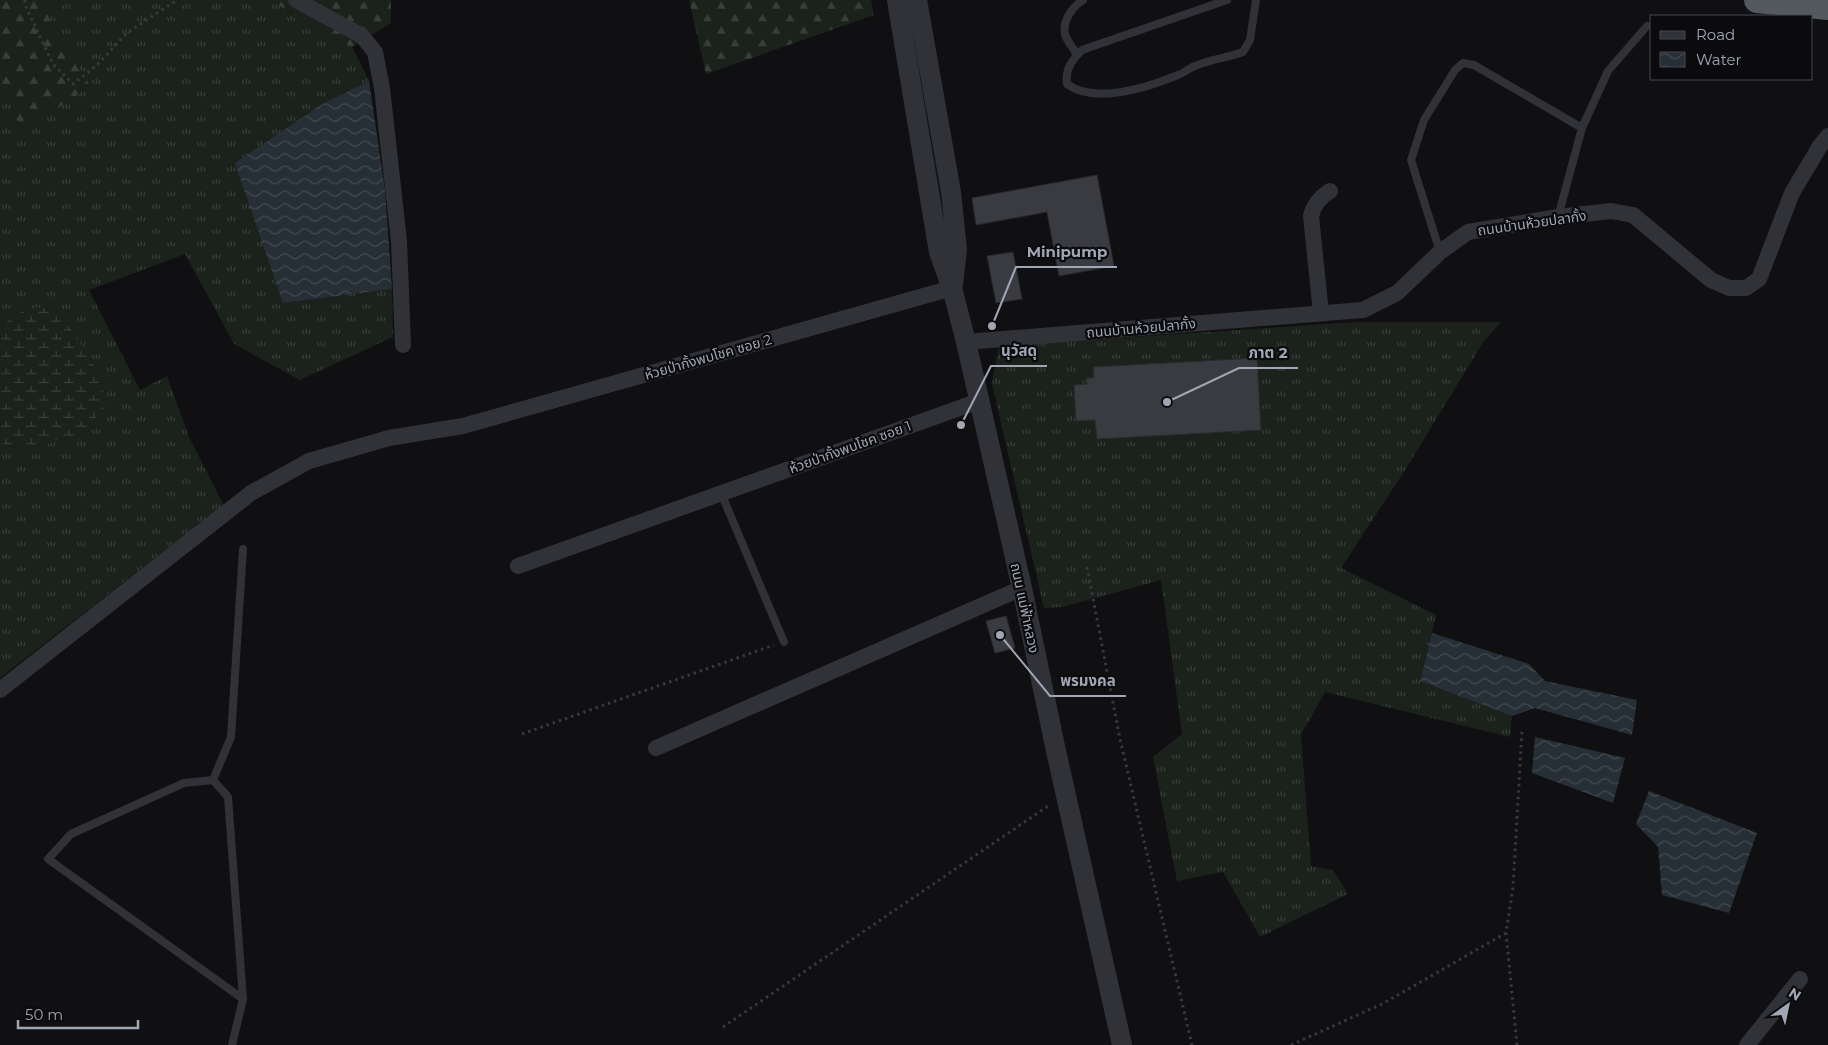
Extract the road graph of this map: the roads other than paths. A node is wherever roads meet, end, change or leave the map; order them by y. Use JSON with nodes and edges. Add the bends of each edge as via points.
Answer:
{"nodes":[{"id":1,"x":296,"y":0,"type":"edge"},
{"id":2,"x":897,"y":0,"type":"edge"},
{"id":3,"x":917,"y":0,"type":"edge"},
{"id":4,"x":1083,"y":0,"type":"edge"},
{"id":5,"x":1227,"y":0,"type":"edge"},
{"id":6,"x":1256,"y":0,"type":"edge"},
{"id":7,"x":1757,"y":0,"type":"edge"},
{"id":8,"x":1828,"y":8,"type":"edge"},
{"id":9,"x":1647,"y":26,"type":"dead end"},
{"id":10,"x":1077,"y":55,"type":"junction"},
{"id":11,"x":1582,"y":128,"type":"junction"},
{"id":12,"x":1828,"y":136,"type":"edge"},
{"id":13,"x":1330,"y":190,"type":"dead end"},
{"id":14,"x":1558,"y":217,"type":"junction"},
{"id":15,"x":1440,"y":252,"type":"junction"},
{"id":16,"x":952,"y":288,"type":"junction"},
{"id":17,"x":1321,"y":313,"type":"junction"},
{"id":18,"x":966,"y":342,"type":"junction"},
{"id":19,"x":404,"y":345,"type":"dead end"},
{"id":20,"x":979,"y":401,"type":"junction"},
{"id":21,"x":721,"y":493,"type":"junction"},
{"id":22,"x":243,"y":549,"type":"dead end"},
{"id":23,"x":518,"y":566,"type":"dead end"},
{"id":24,"x":1022,"y":588,"type":"junction"},
{"id":25,"x":784,"y":642,"type":"road end"},
{"id":26,"x":0,"y":690,"type":"edge"},
{"id":27,"x":656,"y":748,"type":"dead end"},
{"id":28,"x":212,"y":780,"type":"junction"},
{"id":29,"x":1800,"y":979,"type":"dead end"},
{"id":30,"x":243,"y":999,"type":"junction"},
{"id":31,"x":232,"y":1045,"type":"edge"},
{"id":32,"x":1122,"y":1045,"type":"edge"},
{"id":33,"x":1747,"y":1045,"type":"edge"}],
"edges":[{"from":1,"to":19,"type":"street","via":[[362,36],[375,52],[399,241]]},
{"from":2,"to":16,"type":"street","name":"ถนน แม่ฟ้าหลวง","via":[[939,252]]},
{"from":3,"to":16,"type":"street","via":[[951,192],[956,249]]},
{"from":4,"to":10,"type":"lane","via":[[1076,4],[1065,24],[1065,34]]},
{"from":5,"to":10,"type":"lane","via":[[1082,50]]},
{"from":6,"to":10,"type":"lane","via":[[1250,40],[1243,52],[1195,66],[1132,91],[1084,93],[1074,89],[1068,84],[1066,75]]},
{"from":7,"to":8,"type":"highway"},
{"from":9,"to":11,"type":"lane","via":[[1608,71]]},
{"from":11,"to":14,"type":"lane"},
{"from":11,"to":15,"type":"lane","via":[[1474,65],[1463,63],[1455,70],[1424,120],[1411,160]]},
{"from":12,"to":14,"type":"street","name":"ถนนบ้านห้วยปลากั้ง","via":[[1792,193],[1759,278],[1746,288],[1729,288],[1711,280],[1634,215],[1611,211]]},
{"from":13,"to":17,"type":"street","via":[[1316,203],[1311,216]]},
{"from":14,"to":15,"type":"street","name":"ถนนบ้านห้วยปลากั้ง","via":[[1468,232]]},
{"from":15,"to":17,"type":"street","name":"ถนนบ้านห้วยปลากั้ง","via":[[1397,293],[1363,310]]},
{"from":16,"to":18,"type":"street","name":"ถนน แม่ฟ้าหลวง"},
{"from":16,"to":26,"type":"street","name":"ห้วยป่ากั้งพบโชค ซอย 2","via":[[463,426],[389,438],[309,461],[251,493]]},
{"from":17,"to":18,"type":"street","name":"ถนนบ้านห้วยปลากั้ง"},
{"from":18,"to":20,"type":"street","name":"ถนน แม่ฟ้าหลวง"},
{"from":20,"to":21,"type":"street","name":"ห้วยป่ากั้งพบโชค ซอย 1"},
{"from":20,"to":24,"type":"street","name":"ถนน แม่ฟ้าหลวง"},
{"from":21,"to":23,"type":"street","name":"ห้วยป่ากั้งพบโชค ซอย 1"},
{"from":21,"to":25,"type":"lane"},
{"from":22,"to":28,"type":"lane","via":[[231,737]]},
{"from":24,"to":27,"type":"street"},
{"from":24,"to":32,"type":"street","name":"ถนน แม่ฟ้าหลวง"},
{"from":28,"to":30,"type":"lane","via":[[228,797]]},
{"from":28,"to":30,"type":"lane","via":[[184,783],[71,834],[48,859]]},
{"from":29,"to":33,"type":"street"},
{"from":30,"to":31,"type":"lane"}]}
